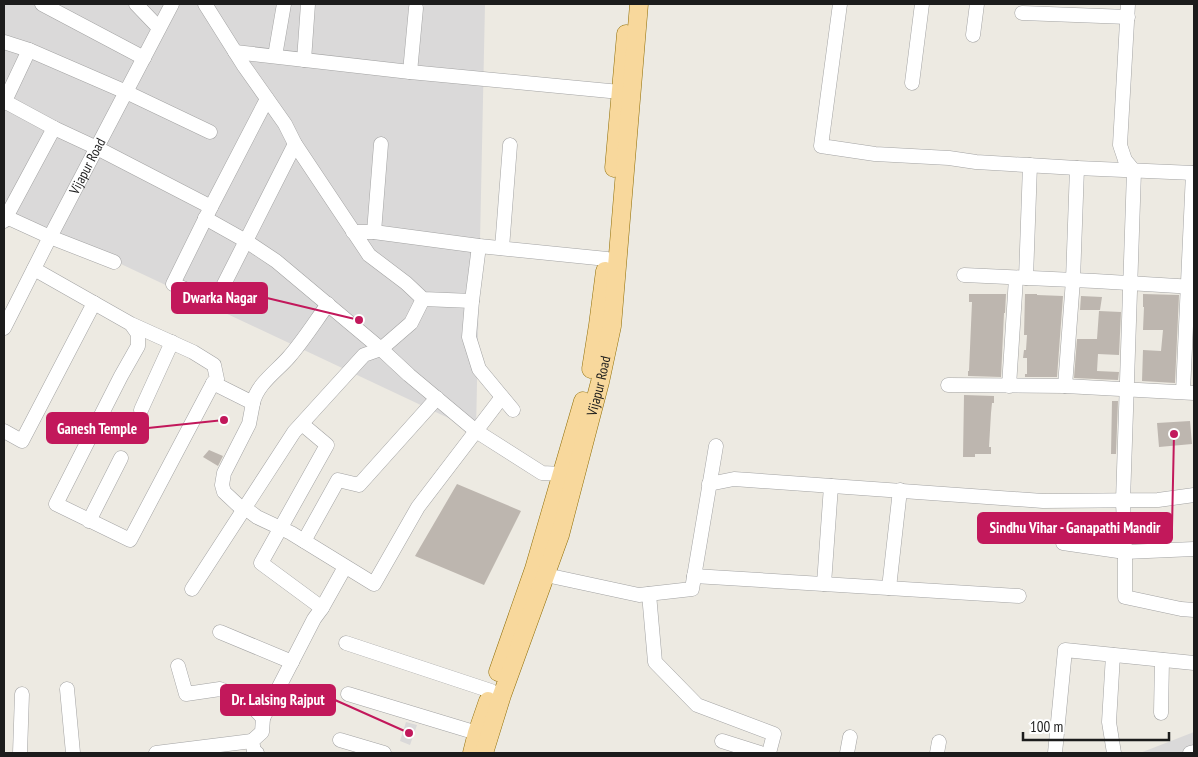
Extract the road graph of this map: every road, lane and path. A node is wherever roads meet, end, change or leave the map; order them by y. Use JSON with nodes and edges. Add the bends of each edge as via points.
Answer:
{"nodes":[{"id":1,"x":42,"y":4,"type":"edge"},
{"id":2,"x":136,"y":4,"type":"edge"},
{"id":3,"x":172,"y":4,"type":"edge"},
{"id":4,"x":205,"y":4,"type":"edge"},
{"id":5,"x":284,"y":4,"type":"edge"},
{"id":6,"x":308,"y":4,"type":"edge"},
{"id":7,"x":629,"y":4,"type":"edge"},
{"id":8,"x":639,"y":4,"type":"edge"},
{"id":9,"x":840,"y":4,"type":"edge"},
{"id":10,"x":922,"y":4,"type":"edge"},
{"id":11,"x":977,"y":4,"type":"edge"},
{"id":12,"x":416,"y":8,"type":"dead end"},
{"id":13,"x":1128,"y":10,"type":"edge"},
{"id":14,"x":1022,"y":13,"type":"dead end"},
{"id":15,"x":160,"y":28,"type":"junction"},
{"id":16,"x":974,"y":35,"type":"dead end"},
{"id":17,"x":4,"y":42,"type":"edge"},
{"id":18,"x":29,"y":50,"type":"junction"},
{"id":19,"x":235,"y":52,"type":"junction"},
{"id":20,"x":275,"y":56,"type":"junction"},
{"id":21,"x":144,"y":58,"type":"junction"},
{"id":22,"x":304,"y":60,"type":"junction"},
{"id":23,"x":410,"y":72,"type":"junction"},
{"id":24,"x":912,"y":83,"type":"dead end"},
{"id":25,"x":126,"y":92,"type":"junction"},
{"id":26,"x":620,"y":92,"type":"junction"},
{"id":27,"x":267,"y":99,"type":"junction"},
{"id":28,"x":4,"y":102,"type":"edge"},
{"id":29,"x":54,"y":128,"type":"junction"},
{"id":30,"x":210,"y":132,"type":"dead end"},
{"id":31,"x":295,"y":144,"type":"junction"},
{"id":32,"x":381,"y":144,"type":"dead end"},
{"id":33,"x":510,"y":145,"type":"dead end"},
{"id":34,"x":97,"y":148,"type":"junction"},
{"id":35,"x":1030,"y":165,"type":"junction"},
{"id":36,"x":1078,"y":168,"type":"junction"},
{"id":37,"x":1134,"y":170,"type":"junction"},
{"id":38,"x":1194,"y":174,"type":"edge"},
{"id":39,"x":208,"y":213,"type":"junction"},
{"id":40,"x":4,"y":218,"type":"edge"},
{"id":41,"x":353,"y":232,"type":"junction"},
{"id":42,"x":374,"y":232,"type":"junction"},
{"id":43,"x":50,"y":237,"type":"junction"},
{"id":44,"x":246,"y":241,"type":"junction"},
{"id":45,"x":479,"y":246,"type":"junction"},
{"id":46,"x":502,"y":248,"type":"junction"},
{"id":47,"x":606,"y":259,"type":"junction"},
{"id":48,"x":114,"y":262,"type":"dead end"},
{"id":49,"x":34,"y":270,"type":"junction"},
{"id":50,"x":964,"y":275,"type":"dead end"},
{"id":51,"x":1021,"y":278,"type":"junction"},
{"id":52,"x":1073,"y":280,"type":"junction"},
{"id":53,"x":1130,"y":284,"type":"junction"},
{"id":54,"x":1192,"y":287,"type":"edge"},
{"id":55,"x":423,"y":299,"type":"junction"},
{"id":56,"x":472,"y":301,"type":"junction"},
{"id":57,"x":94,"y":303,"type":"junction"},
{"id":58,"x":328,"y":304,"type":"junction"},
{"id":59,"x":131,"y":324,"type":"junction"},
{"id":60,"x":4,"y":328,"type":"edge"},
{"id":61,"x":172,"y":342,"type":"junction"},
{"id":62,"x":381,"y":349,"type":"junction"},
{"id":63,"x":213,"y":383,"type":"junction"},
{"id":64,"x":948,"y":385,"type":"dead end"},
{"id":65,"x":1009,"y":386,"type":"junction"},
{"id":66,"x":1065,"y":386,"type":"junction"},
{"id":67,"x":1126,"y":389,"type":"junction"},
{"id":68,"x":1189,"y":392,"type":"edge"},
{"id":69,"x":502,"y":397,"type":"junction"},
{"id":70,"x":437,"y":398,"type":"junction"},
{"id":71,"x":253,"y":403,"type":"junction"},
{"id":72,"x":141,"y":410,"type":"dead end"},
{"id":73,"x":513,"y":410,"type":"dead end"},
{"id":74,"x":302,"y":424,"type":"junction"},
{"id":75,"x":4,"y":431,"type":"edge"},
{"id":76,"x":476,"y":431,"type":"junction"},
{"id":77,"x":716,"y":446,"type":"dead end"},
{"id":78,"x":121,"y":458,"type":"dead end"},
{"id":79,"x":562,"y":474,"type":"junction"},
{"id":80,"x":709,"y":484,"type":"junction"},
{"id":81,"x":831,"y":486,"type":"junction"},
{"id":82,"x":899,"y":491,"type":"junction"},
{"id":83,"x":1194,"y":495,"type":"edge"},
{"id":84,"x":1123,"y":501,"type":"junction"},
{"id":85,"x":245,"y":508,"type":"junction"},
{"id":86,"x":89,"y":521,"type":"junction"},
{"id":87,"x":280,"y":528,"type":"junction"},
{"id":88,"x":304,"y":541,"type":"junction"},
{"id":89,"x":1063,"y":543,"type":"dead end"},
{"id":90,"x":1194,"y":549,"type":"edge"},
{"id":91,"x":1125,"y":552,"type":"junction"},
{"id":92,"x":345,"y":567,"type":"junction"},
{"id":93,"x":546,"y":575,"type":"junction"},
{"id":94,"x":694,"y":576,"type":"junction"},
{"id":95,"x":824,"y":584,"type":"junction"},
{"id":96,"x":889,"y":588,"type":"junction"},
{"id":97,"x":192,"y":589,"type":"dead end"},
{"id":98,"x":650,"y":594,"type":"junction"},
{"id":99,"x":1019,"y":596,"type":"dead end"},
{"id":100,"x":322,"y":608,"type":"junction"},
{"id":101,"x":1194,"y":610,"type":"edge"},
{"id":102,"x":220,"y":632,"type":"dead end"},
{"id":103,"x":346,"y":643,"type":"dead end"},
{"id":104,"x":1113,"y":655,"type":"junction"},
{"id":105,"x":1162,"y":660,"type":"junction"},
{"id":106,"x":292,"y":662,"type":"junction"},
{"id":107,"x":1194,"y":663,"type":"edge"},
{"id":108,"x":178,"y":666,"type":"dead end"},
{"id":109,"x":67,"y":690,"type":"dead end"},
{"id":110,"x":491,"y":691,"type":"junction"},
{"id":111,"x":22,"y":694,"type":"dead end"},
{"id":112,"x":348,"y":694,"type":"dead end"},
{"id":113,"x":1161,"y":713,"type":"dead end"},
{"id":114,"x":263,"y":718,"type":"junction"},
{"id":115,"x":477,"y":734,"type":"junction"},
{"id":116,"x":850,"y":737,"type":"dead end"},
{"id":117,"x":340,"y":740,"type":"dead end"},
{"id":118,"x":722,"y":740,"type":"dead end"},
{"id":119,"x":254,"y":747,"type":"edge"},
{"id":120,"x":1194,"y":752,"type":"edge"},
{"id":121,"x":20,"y":753,"type":"edge"},
{"id":122,"x":73,"y":753,"type":"edge"},
{"id":123,"x":156,"y":753,"type":"edge"},
{"id":124,"x":384,"y":753,"type":"edge"},
{"id":125,"x":472,"y":753,"type":"edge"},
{"id":126,"x":484,"y":753,"type":"edge"},
{"id":127,"x":760,"y":753,"type":"edge"},
{"id":128,"x":769,"y":753,"type":"edge"},
{"id":129,"x":847,"y":753,"type":"edge"},
{"id":130,"x":1055,"y":753,"type":"edge"},
{"id":131,"x":1114,"y":753,"type":"edge"},
{"id":132,"x":1190,"y":753,"type":"edge"}],
"edges":[{"from":1,"to":21,"type":"street"},
{"from":2,"to":15,"type":"street"},
{"from":3,"to":15,"type":"street","name":"Vijapur Road"},
{"from":4,"to":19,"type":"street"},
{"from":5,"to":20,"type":"street"},
{"from":6,"to":22,"type":"street"},
{"from":7,"to":26,"type":"main road","name":"Vijapur Road"},
{"from":8,"to":93,"type":"main road","name":"Vijapur Road","via":[[612,326],[560,535]]},
{"from":9,"to":35,"type":"street","via":[[821,146],[875,154]]},
{"from":10,"to":24,"type":"street"},
{"from":11,"to":16,"type":"street"},
{"from":12,"to":23,"type":"street"},
{"from":13,"to":14,"type":"street"},
{"from":13,"to":37,"type":"street","via":[[1120,144],[1125,160]]},
{"from":15,"to":21,"type":"street","name":"Vijapur Road"},
{"from":17,"to":18,"type":"street"},
{"from":18,"to":25,"type":"street"},
{"from":18,"to":28,"type":"street"},
{"from":19,"to":20,"type":"street"},
{"from":19,"to":27,"type":"street"},
{"from":20,"to":22,"type":"street"},
{"from":21,"to":25,"type":"street","name":"Vijapur Road"},
{"from":22,"to":23,"type":"street"},
{"from":23,"to":26,"type":"street"},
{"from":25,"to":30,"type":"street"},
{"from":25,"to":34,"type":"street","name":"Vijapur Road"},
{"from":26,"to":47,"type":"main road","name":"Vijapur Road"},
{"from":27,"to":31,"type":"street"},
{"from":27,"to":39,"type":"street"},
{"from":28,"to":29,"type":"street"},
{"from":29,"to":34,"type":"street"},
{"from":29,"to":40,"type":"street"},
{"from":31,"to":41,"type":"street"},
{"from":31,"to":44,"type":"street"},
{"from":32,"to":42,"type":"street"},
{"from":33,"to":46,"type":"street"},
{"from":34,"to":39,"type":"street"},
{"from":34,"to":43,"type":"street","name":"Vijapur Road"},
{"from":35,"to":36,"type":"street"},
{"from":35,"to":51,"type":"street"},
{"from":36,"to":37,"type":"street"},
{"from":36,"to":52,"type":"street"},
{"from":37,"to":38,"type":"street"},
{"from":37,"to":53,"type":"street"},
{"from":38,"to":54,"type":"street"},
{"from":39,"to":44,"type":"street"},
{"from":39,"to":44,"type":"street","via":[[173,284],[215,302]]},
{"from":40,"to":43,"type":"street"},
{"from":41,"to":42,"type":"street"},
{"from":41,"to":55,"type":"street","via":[[368,255],[406,282]]},
{"from":42,"to":45,"type":"street"},
{"from":43,"to":48,"type":"street"},
{"from":43,"to":49,"type":"street","name":"Vijapur Road"},
{"from":44,"to":58,"type":"street"},
{"from":45,"to":46,"type":"street"},
{"from":45,"to":56,"type":"street"},
{"from":46,"to":47,"type":"street"},
{"from":47,"to":79,"type":"main road","name":"Vijapur Road","via":[[590,378]]},
{"from":49,"to":57,"type":"street"},
{"from":49,"to":60,"type":"street","name":"Vijapur Road"},
{"from":50,"to":51,"type":"street"},
{"from":51,"to":52,"type":"street"},
{"from":51,"to":65,"type":"street"},
{"from":52,"to":53,"type":"street"},
{"from":52,"to":66,"type":"street"},
{"from":53,"to":54,"type":"street"},
{"from":53,"to":67,"type":"street"},
{"from":54,"to":68,"type":"street"},
{"from":55,"to":56,"type":"street"},
{"from":55,"to":62,"type":"street","via":[[411,323]]},
{"from":56,"to":69,"type":"street","via":[[469,337],[479,369]]},
{"from":57,"to":59,"type":"street"},
{"from":57,"to":75,"type":"street","via":[[22,441]]},
{"from":58,"to":62,"type":"street"},
{"from":58,"to":71,"type":"street","via":[[259,389]]},
{"from":59,"to":61,"type":"street"},
{"from":59,"to":86,"type":"street","via":[[138,334],[138,346],[56,504]]},
{"from":61,"to":63,"type":"street","via":[[214,365],[217,379]]},
{"from":61,"to":72,"type":"street"},
{"from":62,"to":70,"type":"street"},
{"from":62,"to":74,"type":"street","via":[[364,355]]},
{"from":63,"to":71,"type":"street"},
{"from":63,"to":86,"type":"street","via":[[130,540]]},
{"from":64,"to":65,"type":"street"},
{"from":65,"to":66,"type":"street"},
{"from":66,"to":67,"type":"street"},
{"from":67,"to":68,"type":"street"},
{"from":67,"to":84,"type":"street"},
{"from":69,"to":73,"type":"street"},
{"from":69,"to":76,"type":"street"},
{"from":70,"to":76,"type":"street"},
{"from":70,"to":88,"type":"street","via":[[359,485],[338,480]]},
{"from":71,"to":85,"type":"street","via":[[249,424],[224,473],[222,485],[224,492]]},
{"from":74,"to":85,"type":"street"},
{"from":74,"to":87,"type":"street","via":[[327,445]]},
{"from":76,"to":79,"type":"street","via":[[542,473]]},
{"from":76,"to":92,"type":"street","via":[[418,507],[374,584]]},
{"from":77,"to":80,"type":"street"},
{"from":78,"to":86,"type":"street"},
{"from":79,"to":110,"type":"main road","name":"Vijapur Road","via":[[534,569]]},
{"from":80,"to":81,"type":"street","via":[[734,479]]},
{"from":80,"to":94,"type":"street"},
{"from":81,"to":82,"type":"street"},
{"from":81,"to":95,"type":"street"},
{"from":82,"to":84,"type":"street","via":[[1043,501]]},
{"from":82,"to":96,"type":"street"},
{"from":83,"to":84,"type":"street"},
{"from":84,"to":91,"type":"street"},
{"from":85,"to":87,"type":"street"},
{"from":85,"to":97,"type":"street"},
{"from":87,"to":88,"type":"street"},
{"from":87,"to":100,"type":"street","via":[[261,563]]},
{"from":88,"to":92,"type":"street"},
{"from":89,"to":91,"type":"street"},
{"from":90,"to":91,"type":"street"},
{"from":91,"to":101,"type":"street","via":[[1125,597]]},
{"from":92,"to":100,"type":"street"},
{"from":93,"to":98,"type":"street","via":[[639,595]]},
{"from":93,"to":126,"type":"main road","name":"Vijapur Road"},
{"from":94,"to":95,"type":"street"},
{"from":94,"to":98,"type":"street","via":[[692,589]]},
{"from":95,"to":96,"type":"street"},
{"from":96,"to":99,"type":"street"},
{"from":98,"to":128,"type":"street","via":[[655,662],[697,705],[774,734]]},
{"from":100,"to":106,"type":"street"},
{"from":102,"to":106,"type":"street"},
{"from":103,"to":110,"type":"street"},
{"from":104,"to":105,"type":"street"},
{"from":104,"to":130,"type":"street","via":[[1065,650]]},
{"from":104,"to":131,"type":"street","via":[[1109,722]]},
{"from":105,"to":107,"type":"street"},
{"from":105,"to":113,"type":"street"},
{"from":106,"to":114,"type":"street"},
{"from":108,"to":114,"type":"street","via":[[186,694],[220,690],[247,701]]},
{"from":109,"to":122,"type":"street"},
{"from":110,"to":115,"type":"main road","name":"Vijapur Road"},
{"from":111,"to":121,"type":"street"},
{"from":112,"to":115,"type":"street"},
{"from":114,"to":119,"type":"street","via":[[262,732]]},
{"from":115,"to":125,"type":"main road","name":"Vijapur Road"},
{"from":116,"to":129,"type":"street"},
{"from":117,"to":124,"type":"street"},
{"from":118,"to":127,"type":"street"},
{"from":119,"to":123,"type":"street"},
{"from":120,"to":132,"type":"street"}]}
